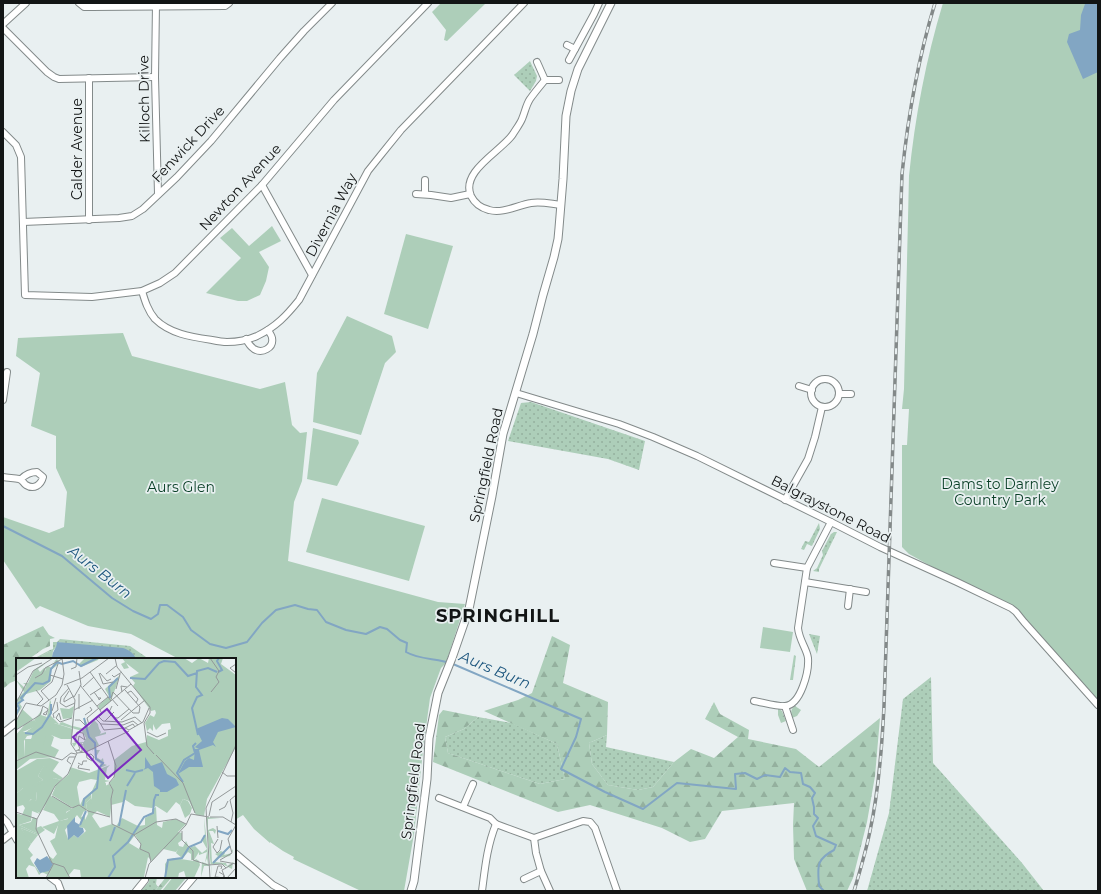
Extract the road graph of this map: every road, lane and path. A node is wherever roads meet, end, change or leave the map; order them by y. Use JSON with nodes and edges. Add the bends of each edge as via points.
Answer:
{"nodes":[{"id":1,"x":26,"y":3,"type":"edge"},
{"id":2,"x":79,"y":3,"type":"edge"},
{"id":3,"x":229,"y":3,"type":"edge"},
{"id":4,"x":332,"y":3,"type":"edge"},
{"id":5,"x":428,"y":3,"type":"edge"},
{"id":6,"x":524,"y":3,"type":"edge"},
{"id":7,"x":599,"y":3,"type":"edge"},
{"id":8,"x":611,"y":3,"type":"edge"},
{"id":9,"x":156,"y":4,"type":"edge"},
{"id":10,"x":3,"y":24,"type":"edge"},
{"id":11,"x":3,"y":28,"type":"edge"},
{"id":12,"x":567,"y":45,"type":"dead end"},
{"id":13,"x":575,"y":49,"type":"junction"},
{"id":14,"x":570,"y":60,"type":"dead end"},
{"id":15,"x":537,"y":62,"type":"dead end"},
{"id":16,"x":155,"y":77,"type":"junction"},
{"id":17,"x":89,"y":78,"type":"junction"},
{"id":18,"x":545,"y":80,"type":"junction"},
{"id":19,"x":559,"y":80,"type":"dead end"},
{"id":20,"x":3,"y":132,"type":"edge"},
{"id":21,"x":425,"y":180,"type":"dead end"},
{"id":22,"x":262,"y":185,"type":"junction"},
{"id":23,"x":158,"y":194,"type":"junction"},
{"id":24,"x":416,"y":194,"type":"dead end"},
{"id":25,"x":425,"y":194,"type":"junction"},
{"id":26,"x":470,"y":194,"type":"junction"},
{"id":27,"x":561,"y":206,"type":"junction"},
{"id":28,"x":89,"y":220,"type":"junction"},
{"id":29,"x":23,"y":222,"type":"junction"},
{"id":30,"x":312,"y":275,"type":"junction"},
{"id":31,"x":142,"y":291,"type":"junction"},
{"id":32,"x":268,"y":330,"type":"junction"},
{"id":33,"x":246,"y":339,"type":"junction"},
{"id":34,"x":7,"y":372,"type":"dead end"},
{"id":35,"x":4,"y":385,"type":"edge"},
{"id":36,"x":799,"y":386,"type":"dead end"},
{"id":37,"x":812,"y":390,"type":"junction"},
{"id":38,"x":516,"y":393,"type":"junction"},
{"id":39,"x":839,"y":394,"type":"junction"},
{"id":40,"x":851,"y":394,"type":"dead end"},
{"id":41,"x":3,"y":400,"type":"edge"},
{"id":42,"x":822,"y":407,"type":"junction"},
{"id":43,"x":3,"y":477,"type":"edge"},
{"id":44,"x":21,"y":479,"type":"dead end"},
{"id":45,"x":785,"y":500,"type":"junction"},
{"id":46,"x":831,"y":522,"type":"junction"},
{"id":47,"x":774,"y":563,"type":"dead end"},
{"id":48,"x":807,"y":568,"type":"junction"},
{"id":49,"x":805,"y":582,"type":"junction"},
{"id":50,"x":850,"y":589,"type":"junction"},
{"id":51,"x":866,"y":592,"type":"dead end"},
{"id":52,"x":848,"y":606,"type":"dead end"},
{"id":53,"x":754,"y":701,"type":"dead end"},
{"id":54,"x":1098,"y":705,"type":"edge"},
{"id":55,"x":785,"y":706,"type":"junction"},
{"id":56,"x":16,"y":723,"type":"edge"},
{"id":57,"x":793,"y":730,"type":"dead end"},
{"id":58,"x":3,"y":733,"type":"edge"},
{"id":59,"x":473,"y":784,"type":"dead end"},
{"id":60,"x":439,"y":798,"type":"dead end"},
{"id":61,"x":463,"y":807,"type":"junction"},
{"id":62,"x":3,"y":818,"type":"edge"},
{"id":63,"x":496,"y":824,"type":"junction"},
{"id":64,"x":15,"y":830,"type":"edge"},
{"id":65,"x":534,"y":838,"type":"junction"},
{"id":66,"x":3,"y":840,"type":"edge"},
{"id":67,"x":236,"y":855,"type":"edge"},
{"id":68,"x":541,"y":871,"type":"junction"},
{"id":69,"x":51,"y":878,"type":"edge"},
{"id":70,"x":145,"y":878,"type":"edge"},
{"id":71,"x":193,"y":878,"type":"edge"},
{"id":72,"x":524,"y":879,"type":"dead end"},
{"id":73,"x":273,"y":885,"type":"junction"},
{"id":74,"x":61,"y":891,"type":"edge"},
{"id":75,"x":136,"y":891,"type":"edge"},
{"id":76,"x":182,"y":891,"type":"edge"},
{"id":77,"x":268,"y":891,"type":"edge"},
{"id":78,"x":284,"y":891,"type":"edge"},
{"id":79,"x":411,"y":891,"type":"edge"},
{"id":80,"x":482,"y":891,"type":"edge"},
{"id":81,"x":550,"y":891,"type":"edge"},
{"id":82,"x":617,"y":891,"type":"edge"}],
"edges":[{"from":1,"to":10,"type":"street"},
{"from":2,"to":9,"type":"street","via":[[84,7]]},
{"from":3,"to":9,"type":"street","via":[[225,6]]},
{"from":4,"to":23,"type":"street","name":"Fenwick Drive","via":[[280,58],[211,140]]},
{"from":5,"to":22,"type":"street","name":"Newton Avenue","via":[[334,100]]},
{"from":6,"to":30,"type":"street","name":"Divernia Way","via":[[401,130],[368,171]]},
{"from":7,"to":13,"type":"street"},
{"from":8,"to":27,"type":"street","name":"Springfield Road","via":[[578,69],[571,91],[566,116]]},
{"from":9,"to":16,"type":"street","name":"Killoch Drive"},
{"from":11,"to":17,"type":"street","via":[[54,77]]},
{"from":12,"to":13,"type":"street"},
{"from":13,"to":14,"type":"street"},
{"from":15,"to":18,"type":"street"},
{"from":16,"to":17,"type":"street"},
{"from":16,"to":23,"type":"street","name":"Killoch Drive"},
{"from":17,"to":28,"type":"street","name":"Calder Avenue"},
{"from":18,"to":19,"type":"street"},
{"from":18,"to":26,"type":"street","via":[[529,100],[522,120],[512,136],[472,176]]},
{"from":20,"to":29,"type":"street","via":[[16,145],[21,158]]},
{"from":21,"to":25,"type":"street"},
{"from":22,"to":30,"type":"street"},
{"from":22,"to":31,"type":"street","name":"Newton Avenue","via":[[175,273]]},
{"from":23,"to":28,"type":"street","name":"Fenwick Drive","via":[[132,216]]},
{"from":24,"to":25,"type":"street"},
{"from":25,"to":26,"type":"street","via":[[451,198]]},
{"from":26,"to":27,"type":"street","via":[[479,207],[491,211],[543,202]]},
{"from":27,"to":38,"type":"street","name":"Springfield Road","via":[[560,228],[554,257]]},
{"from":28,"to":29,"type":"street","name":"Fenwick Drive"},
{"from":29,"to":31,"type":"street","name":"Newton Avenue","via":[[25,295],[92,297]]},
{"from":30,"to":32,"type":"street","name":"Divernia Way","via":[[299,300],[285,317]]},
{"from":31,"to":33,"type":"street","name":"Divernia Way","via":[[149,311],[155,319],[172,331],[196,338],[227,342]]},
{"from":32,"to":33,"type":"street","name":"Divernia Way"},
{"from":32,"to":33,"type":"street","via":[[272,338],[268,349],[256,350]]},
{"from":34,"to":35,"type":"street"},
{"from":35,"to":41,"type":"street"},
{"from":36,"to":37,"type":"street"},
{"from":37,"to":39,"type":"street","via":[[820,380],[829,380],[836,385]]},
{"from":37,"to":42,"type":"street","via":[[812,399]]},
{"from":38,"to":45,"type":"street","name":"Balgraystone Road","via":[[653,436]]},
{"from":38,"to":79,"type":"street","name":"Springfield Road","via":[[503,434],[469,609],[438,693]]},
{"from":39,"to":40,"type":"street"},
{"from":39,"to":42,"type":"street","via":[[832,405]]},
{"from":42,"to":45,"type":"street","via":[[808,459]]},
{"from":43,"to":44,"type":"street"},
{"from":45,"to":46,"type":"street","name":"Balgraystone Road"},
{"from":46,"to":48,"type":"street"},
{"from":46,"to":54,"type":"street","name":"Balgraystone Road","via":[[1016,612]]},
{"from":47,"to":48,"type":"street"},
{"from":48,"to":49,"type":"street"},
{"from":49,"to":50,"type":"street"},
{"from":49,"to":55,"type":"street","via":[[798,628],[808,658],[806,677],[796,699],[792,704]]},
{"from":50,"to":51,"type":"street"},
{"from":50,"to":52,"type":"street"},
{"from":53,"to":55,"type":"street"},
{"from":55,"to":57,"type":"street"},
{"from":56,"to":58,"type":"street"},
{"from":59,"to":61,"type":"street"},
{"from":60,"to":61,"type":"street"},
{"from":61,"to":63,"type":"street","via":[[490,818]]},
{"from":62,"to":64,"type":"street"},
{"from":63,"to":65,"type":"street"},
{"from":63,"to":80,"type":"street","via":[[488,846]]},
{"from":64,"to":66,"type":"street"},
{"from":65,"to":68,"type":"street"},
{"from":65,"to":82,"type":"street","via":[[583,821],[590,822],[595,828]]},
{"from":67,"to":73,"type":"street"},
{"from":68,"to":72,"type":"street"},
{"from":68,"to":81,"type":"street"},
{"from":69,"to":74,"type":"street","via":[[58,883]]},
{"from":70,"to":75,"type":"street"},
{"from":71,"to":76,"type":"street"},
{"from":73,"to":77,"type":"street"},
{"from":73,"to":78,"type":"street"}]}
